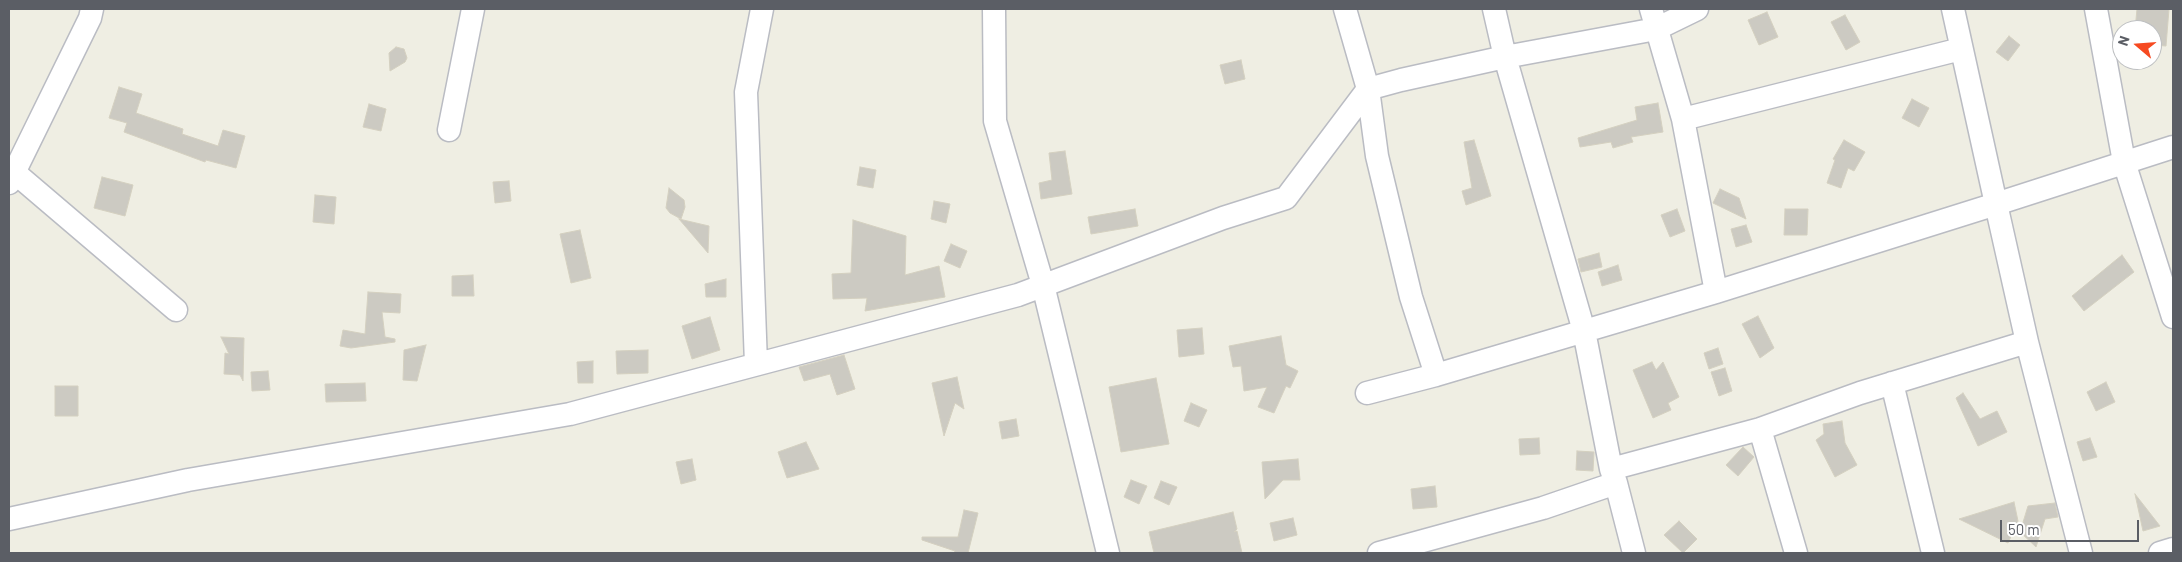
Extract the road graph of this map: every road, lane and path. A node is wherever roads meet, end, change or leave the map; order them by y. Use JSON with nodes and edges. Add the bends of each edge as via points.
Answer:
{"nodes":[{"id":1,"x":92,"y":9,"type":"edge"},
{"id":2,"x":473,"y":9,"type":"edge"},
{"id":3,"x":762,"y":9,"type":"edge"},
{"id":4,"x":994,"y":9,"type":"edge"},
{"id":5,"x":1345,"y":9,"type":"edge"},
{"id":6,"x":1494,"y":9,"type":"edge"},
{"id":7,"x":1697,"y":9,"type":"edge"},
{"id":8,"x":1953,"y":9,"type":"edge"},
{"id":9,"x":2096,"y":9,"type":"edge"},
{"id":10,"x":1653,"y":19,"type":"edge"},
{"id":11,"x":1962,"y":49,"type":"junction"},
{"id":12,"x":1505,"y":57,"type":"junction"},
{"id":13,"x":1368,"y":90,"type":"junction"},
{"id":14,"x":1683,"y":119,"type":"junction"},
{"id":15,"x":449,"y":130,"type":"dead end"},
{"id":16,"x":2173,"y":147,"type":"edge"},
{"id":17,"x":2124,"y":162,"type":"junction"},
{"id":18,"x":12,"y":177,"type":"edge"},
{"id":19,"x":1996,"y":204,"type":"junction"},
{"id":20,"x":1043,"y":285,"type":"junction"},
{"id":21,"x":1716,"y":292,"type":"junction"},
{"id":22,"x":176,"y":310,"type":"dead end"},
{"id":23,"x":2173,"y":317,"type":"edge"},
{"id":24,"x":1584,"y":331,"type":"junction"},
{"id":25,"x":2027,"y":342,"type":"junction"},
{"id":26,"x":756,"y":364,"type":"junction"},
{"id":27,"x":1436,"y":375,"type":"junction"},
{"id":28,"x":1892,"y":383,"type":"junction"},
{"id":29,"x":1367,"y":393,"type":"dead end"},
{"id":30,"x":1760,"y":429,"type":"junction"},
{"id":31,"x":1614,"y":476,"type":"junction"},
{"id":32,"x":9,"y":518,"type":"edge"},
{"id":33,"x":2173,"y":549,"type":"edge"},
{"id":34,"x":1108,"y":553,"type":"edge"},
{"id":35,"x":1379,"y":553,"type":"edge"},
{"id":36,"x":1634,"y":553,"type":"edge"},
{"id":37,"x":1796,"y":553,"type":"edge"},
{"id":38,"x":1933,"y":553,"type":"edge"},
{"id":39,"x":2081,"y":553,"type":"edge"},
{"id":40,"x":2160,"y":553,"type":"edge"}],
"edges":[{"from":1,"to":18,"type":"street"},
{"from":2,"to":15,"type":"street"},
{"from":3,"to":26,"type":"street","via":[[746,92]]},
{"from":4,"to":20,"type":"street","via":[[995,122]]},
{"from":5,"to":13,"type":"street"},
{"from":6,"to":12,"type":"street"},
{"from":7,"to":10,"type":"street"},
{"from":8,"to":11,"type":"street"},
{"from":9,"to":17,"type":"street"},
{"from":10,"to":12,"type":"street"},
{"from":10,"to":14,"type":"street"},
{"from":11,"to":14,"type":"street"},
{"from":11,"to":19,"type":"street"},
{"from":12,"to":13,"type":"street"},
{"from":12,"to":24,"type":"street"},
{"from":13,"to":20,"type":"street","via":[[1286,198]]},
{"from":13,"to":27,"type":"street","via":[[1377,156],[1411,297]]},
{"from":14,"to":21,"type":"street"},
{"from":16,"to":17,"type":"street"},
{"from":17,"to":19,"type":"street"},
{"from":17,"to":23,"type":"street"},
{"from":18,"to":22,"type":"street"},
{"from":19,"to":21,"type":"street"},
{"from":19,"to":25,"type":"street"},
{"from":20,"to":26,"type":"street","via":[[1018,295]]},
{"from":20,"to":34,"type":"street"},
{"from":21,"to":24,"type":"street"},
{"from":24,"to":27,"type":"street"},
{"from":24,"to":31,"type":"street"},
{"from":25,"to":28,"type":"street"},
{"from":25,"to":39,"type":"street"},
{"from":26,"to":32,"type":"street","via":[[570,414],[188,480]]},
{"from":27,"to":29,"type":"street"},
{"from":28,"to":30,"type":"street"},
{"from":28,"to":38,"type":"street"},
{"from":30,"to":31,"type":"street"},
{"from":30,"to":37,"type":"street"},
{"from":31,"to":35,"type":"street","via":[[1543,508]]},
{"from":31,"to":36,"type":"street"},
{"from":33,"to":40,"type":"street"}]}
